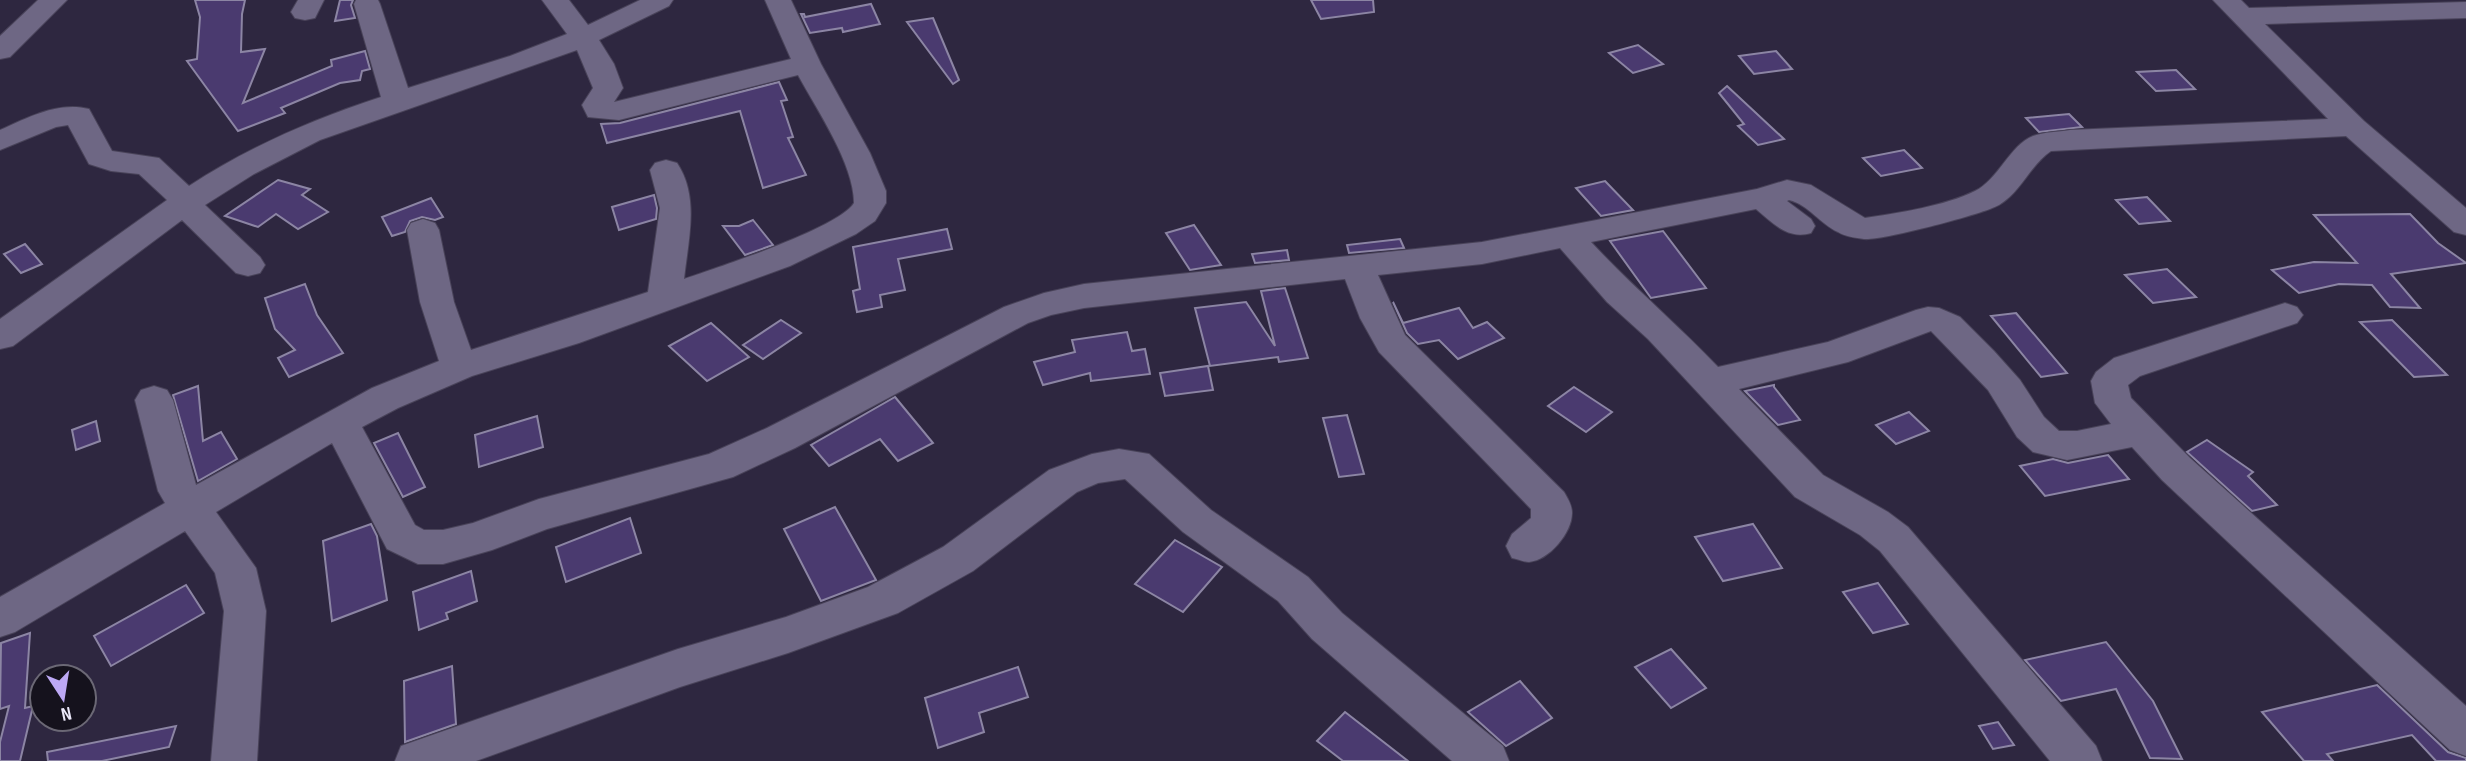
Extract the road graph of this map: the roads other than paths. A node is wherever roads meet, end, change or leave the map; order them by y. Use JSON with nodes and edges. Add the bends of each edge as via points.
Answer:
{"nodes":[{"id":1,"x":54,"y":0,"type":"edge"},
{"id":2,"x":555,"y":0,"type":"edge"},
{"id":3,"x":660,"y":0,"type":"edge"},
{"id":4,"x":778,"y":0,"type":"edge"},
{"id":5,"x":368,"y":4,"type":"dead end"},
{"id":6,"x":2234,"y":8,"type":"edge"},
{"id":7,"x":2466,"y":10,"type":"edge"},
{"id":8,"x":582,"y":37,"type":"junction"},
{"id":9,"x":0,"y":51,"type":"edge"},
{"id":10,"x":807,"y":64,"type":"junction"},
{"id":11,"x":397,"y":100,"type":"junction"},
{"id":12,"x":2353,"y":127,"type":"junction"},
{"id":13,"x":0,"y":141,"type":"edge"},
{"id":14,"x":666,"y":170,"type":"dead end"},
{"id":15,"x":1762,"y":198,"type":"junction"},
{"id":16,"x":186,"y":205,"type":"junction"},
{"id":17,"x":2466,"y":225,"type":"edge"},
{"id":18,"x":1799,"y":226,"type":"dead end"},
{"id":19,"x":423,"y":230,"type":"dead end"},
{"id":20,"x":1568,"y":237,"type":"junction"},
{"id":21,"x":248,"y":265,"type":"dead end"},
{"id":22,"x":1358,"y":268,"type":"junction"},
{"id":23,"x":664,"y":298,"type":"junction"},
{"id":24,"x":2285,"y":315,"type":"dead end"},
{"id":25,"x":0,"y":337,"type":"edge"},
{"id":26,"x":459,"y":367,"type":"junction"},
{"id":27,"x":1712,"y":382,"type":"junction"},
{"id":28,"x":154,"y":400,"type":"dead end"},
{"id":29,"x":340,"y":422,"type":"junction"},
{"id":30,"x":2138,"y":431,"type":"junction"},
{"id":31,"x":192,"y":508,"type":"junction"},
{"id":32,"x":1527,"y":546,"type":"dead end"},
{"id":33,"x":0,"y":619,"type":"edge"},
{"id":34,"x":2466,"y":735,"type":"edge"},
{"id":35,"x":234,"y":761,"type":"edge"},
{"id":36,"x":418,"y":761,"type":"edge"},
{"id":37,"x":1486,"y":761,"type":"edge"},
{"id":38,"x":2079,"y":761,"type":"edge"}],
"edges":[{"from":1,"to":9,"type":"street"},
{"from":2,"to":8,"type":"street"},
{"from":3,"to":8,"type":"street"},
{"from":4,"to":10,"type":"street"},
{"from":5,"to":11,"type":"street"},
{"from":6,"to":7,"type":"street"},
{"from":6,"to":12,"type":"street"},
{"from":8,"to":10,"type":"street","via":[[606,80],[608,88],[597,104],[598,111],[606,112]]},
{"from":8,"to":11,"type":"street","via":[[519,63]]},
{"from":10,"to":23,"type":"street","via":[[870,191],[864,214],[778,258]]},
{"from":11,"to":16,"type":"street","via":[[281,146]]},
{"from":12,"to":15,"type":"street","via":[[2042,143],[1980,202],[1865,229],[1849,225],[1800,192],[1787,190]]},
{"from":12,"to":17,"type":"street"},
{"from":13,"to":16,"type":"street","via":[[49,119],[78,115],[100,157],[148,165]]},
{"from":14,"to":23,"type":"street","via":[[676,218]]},
{"from":15,"to":18,"type":"street"},
{"from":15,"to":20,"type":"street"},
{"from":16,"to":21,"type":"street"},
{"from":16,"to":25,"type":"street","via":[[121,245]]},
{"from":19,"to":26,"type":"street","via":[[437,302]]},
{"from":20,"to":22,"type":"street"},
{"from":20,"to":27,"type":"street","via":[[1636,312],[1661,330]]},
{"from":22,"to":29,"type":"street","via":[[1146,288],[1044,305],[719,466],[539,514],[443,547],[418,547],[401,537]]},
{"from":22,"to":32,"type":"street","via":[[1392,342],[1550,503],[1550,527]]},
{"from":23,"to":26,"type":"street"},
{"from":24,"to":30,"type":"street","via":[[2127,368],[2109,381],[2114,403]]},
{"from":26,"to":29,"type":"street"},
{"from":27,"to":30,"type":"street","via":[[1835,353],[1919,321],[1939,320],[2002,381],[2020,413],[2042,438],[2068,446]]},
{"from":27,"to":38,"type":"street","via":[[1809,486],[1894,539]]},
{"from":28,"to":31,"type":"street","via":[[178,491]]},
{"from":29,"to":31,"type":"street"},
{"from":30,"to":34,"type":"street"},
{"from":31,"to":33,"type":"street"},
{"from":31,"to":35,"type":"street","via":[[235,568],[245,611]]},
{"from":36,"to":37,"type":"street","via":[[883,600],[958,559],[1063,481],[1119,464],[1135,465],[1197,521],[1293,589],[1326,626]]}]}
